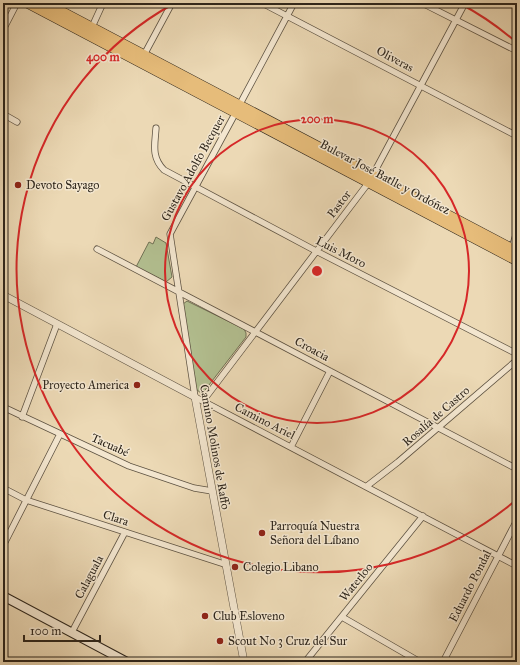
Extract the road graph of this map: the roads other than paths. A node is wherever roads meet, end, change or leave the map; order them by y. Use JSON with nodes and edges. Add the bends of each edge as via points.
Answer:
{"nodes":[{"id":1,"x":17,"y":3,"type":"edge"},
{"id":2,"x":27,"y":3,"type":"edge"},
{"id":3,"x":46,"y":3,"type":"edge"},
{"id":4,"x":103,"y":3,"type":"edge"},
{"id":5,"x":172,"y":3,"type":"edge"},
{"id":6,"x":262,"y":3,"type":"edge"},
{"id":7,"x":294,"y":3,"type":"edge"},
{"id":8,"x":422,"y":3,"type":"edge"},
{"id":9,"x":465,"y":3,"type":"edge"},
{"id":10,"x":287,"y":15,"type":"junction"},
{"id":11,"x":456,"y":19,"type":"junction"},
{"id":12,"x":74,"y":22,"type":"junction"},
{"id":13,"x":92,"y":27,"type":"junction"},
{"id":14,"x":3,"y":30,"type":"edge"},
{"id":15,"x":517,"y":51,"type":"edge"},
{"id":16,"x":144,"y":55,"type":"junction"},
{"id":17,"x":421,"y":86,"type":"junction"},
{"id":18,"x":238,"y":108,"type":"junction"},
{"id":19,"x":3,"y":114,"type":"edge"},
{"id":20,"x":17,"y":122,"type":"dead end"},
{"id":21,"x":156,"y":128,"type":"dead end"},
{"id":22,"x":517,"y":136,"type":"edge"},
{"id":23,"x":371,"y":179,"type":"junction"},
{"id":24,"x":195,"y":187,"type":"junction"},
{"id":25,"x":517,"y":231,"type":"edge"},
{"id":26,"x":170,"y":234,"type":"joint"},
{"id":27,"x":97,"y":250,"type":"dead end"},
{"id":28,"x":514,"y":250,"type":"edge"},
{"id":29,"x":316,"y":252,"type":"junction"},
{"id":30,"x":517,"y":261,"type":"edge"},
{"id":31,"x":178,"y":292,"type":"junction"},
{"id":32,"x":4,"y":297,"type":"edge"},
{"id":33,"x":57,"y":324,"type":"junction"},
{"id":34,"x":256,"y":332,"type":"junction"},
{"id":35,"x":517,"y":354,"type":"edge"},
{"id":36,"x":517,"y":360,"type":"edge"},
{"id":37,"x":330,"y":371,"type":"junction"},
{"id":38,"x":194,"y":397,"type":"junction"},
{"id":39,"x":203,"y":401,"type":"junction"},
{"id":40,"x":3,"y":407,"type":"edge"},
{"id":41,"x":22,"y":416,"type":"junction"},
{"id":42,"x":439,"y":427,"type":"junction"},
{"id":43,"x":60,"y":434,"type":"junction"},
{"id":44,"x":291,"y":447,"type":"junction"},
{"id":45,"x":517,"y":468,"type":"edge"},
{"id":46,"x":367,"y":486,"type":"junction"},
{"id":47,"x":3,"y":488,"type":"edge"},
{"id":48,"x":212,"y":491,"type":"junction"},
{"id":49,"x":26,"y":500,"type":"junction"},
{"id":50,"x":423,"y":516,"type":"junction"},
{"id":51,"x":517,"y":520,"type":"edge"},
{"id":52,"x":125,"y":532,"type":"junction"},
{"id":53,"x":3,"y":546,"type":"edge"},
{"id":54,"x":498,"y":556,"type":"junction"},
{"id":55,"x":224,"y":564,"type":"junction"},
{"id":56,"x":517,"y":566,"type":"edge"},
{"id":57,"x":3,"y":596,"type":"edge"},
{"id":58,"x":342,"y":617,"type":"junction"},
{"id":59,"x":72,"y":632,"type":"junction"},
{"id":60,"x":127,"y":662,"type":"edge"},
{"id":61,"x":244,"y":662,"type":"edge"},
{"id":62,"x":305,"y":662,"type":"edge"},
{"id":63,"x":420,"y":662,"type":"edge"},
{"id":64,"x":443,"y":662,"type":"edge"}],
"edges":[{"from":1,"to":14,"type":"street"},
{"from":2,"to":12,"type":"main road","name":"Bulevar José Batlle y Ordóñez"},
{"from":3,"to":12,"type":"main road","name":"Bulevar José Batlle y Ordóñez"},
{"from":4,"to":13,"type":"street"},
{"from":5,"to":16,"type":"street"},
{"from":6,"to":10,"type":"street","name":"Oliveras"},
{"from":7,"to":10,"type":"street","name":"Gustavo Adolfo Becquer"},
{"from":8,"to":11,"type":"street"},
{"from":9,"to":11,"type":"street","name":"Pastor"},
{"from":10,"to":17,"type":"street","name":"Oliveras"},
{"from":10,"to":18,"type":"street","name":"Gustavo Adolfo Becquer"},
{"from":11,"to":15,"type":"street"},
{"from":11,"to":17,"type":"street","name":"Pastor"},
{"from":12,"to":13,"type":"main road","name":"Bulevar José Batlle y Ordóñez"},
{"from":12,"to":18,"type":"main road","name":"Bulevar José Batlle y Ordóñez"},
{"from":13,"to":16,"type":"main road","name":"Bulevar José Batlle y Ordóñez"},
{"from":16,"to":18,"type":"main road","name":"Bulevar José Batlle y Ordóñez"},
{"from":17,"to":22,"type":"street","name":"Oliveras"},
{"from":17,"to":23,"type":"street","name":"Pastor"},
{"from":18,"to":23,"type":"main road","name":"Bulevar José Batlle y Ordóñez"},
{"from":18,"to":24,"type":"street","name":"Gustavo Adolfo Becquer"},
{"from":19,"to":20,"type":"street"},
{"from":21,"to":24,"type":"street","name":"Luis Moro","via":[[154,143],[158,164]]},
{"from":23,"to":28,"type":"main road","name":"Bulevar José Batlle y Ordóñez"},
{"from":23,"to":29,"type":"street","name":"Pastor"},
{"from":23,"to":30,"type":"main road","name":"Bulevar José Batlle y Ordóñez"},
{"from":24,"to":26,"type":"street","name":"Gustavo Adolfo Becquer"},
{"from":24,"to":29,"type":"street","name":"Luis Moro"},
{"from":25,"to":28,"type":"street"},
{"from":26,"to":31,"type":"street","name":"Camino Molinos de Raffo"},
{"from":27,"to":31,"type":"street","name":"Croacia"},
{"from":29,"to":34,"type":"street","name":"Pastor"},
{"from":29,"to":35,"type":"street","name":"Luis Moro"},
{"from":31,"to":34,"type":"street","name":"Croacia"},
{"from":31,"to":38,"type":"street","name":"Camino Molinos de Raffo"},
{"from":32,"to":33,"type":"street","name":"Camino Ariel"},
{"from":33,"to":38,"type":"street","name":"Camino Ariel"},
{"from":33,"to":41,"type":"street"},
{"from":34,"to":37,"type":"street","name":"Croacia"},
{"from":34,"to":39,"type":"street","name":"Pastor"},
{"from":36,"to":42,"type":"street","name":"Rosalía de Castro"},
{"from":37,"to":42,"type":"street","name":"Croacia"},
{"from":37,"to":44,"type":"street"},
{"from":38,"to":39,"type":"street","name":"Camino Ariel"},
{"from":38,"to":48,"type":"street","name":"Camino Molinos de Raffo"},
{"from":39,"to":44,"type":"street","name":"Camino Ariel"},
{"from":40,"to":41,"type":"street","name":"Tacuabé"},
{"from":41,"to":43,"type":"street","name":"Tacuabé"},
{"from":42,"to":45,"type":"street","name":"Croacia"},
{"from":42,"to":46,"type":"street","name":"Rosalía de Castro"},
{"from":43,"to":48,"type":"street","name":"Tacuabé","via":[[129,466],[186,486]]},
{"from":43,"to":49,"type":"street"},
{"from":44,"to":46,"type":"street","name":"Camino Ariel"},
{"from":46,"to":50,"type":"street","name":"Camino Ariel"},
{"from":47,"to":49,"type":"street","name":"Clara"},
{"from":48,"to":55,"type":"street","name":"Camino Molinos de Raffo"},
{"from":49,"to":52,"type":"street","name":"Clara"},
{"from":49,"to":53,"type":"street"},
{"from":50,"to":54,"type":"street","name":"Camino Ariel"},
{"from":50,"to":58,"type":"street","name":"Waterloo"},
{"from":51,"to":54,"type":"street","name":"Eduardo Pondal"},
{"from":52,"to":55,"type":"street","name":"Clara"},
{"from":52,"to":59,"type":"street","name":"Calaguala"},
{"from":54,"to":56,"type":"street","name":"Camino Ariel"},
{"from":54,"to":64,"type":"street","name":"Eduardo Pondal"},
{"from":55,"to":61,"type":"street","name":"Camino Molinos de Raffo"},
{"from":57,"to":59,"type":"main road"},
{"from":58,"to":62,"type":"street","name":"Waterloo"},
{"from":58,"to":63,"type":"street"},
{"from":59,"to":60,"type":"main road"}]}
